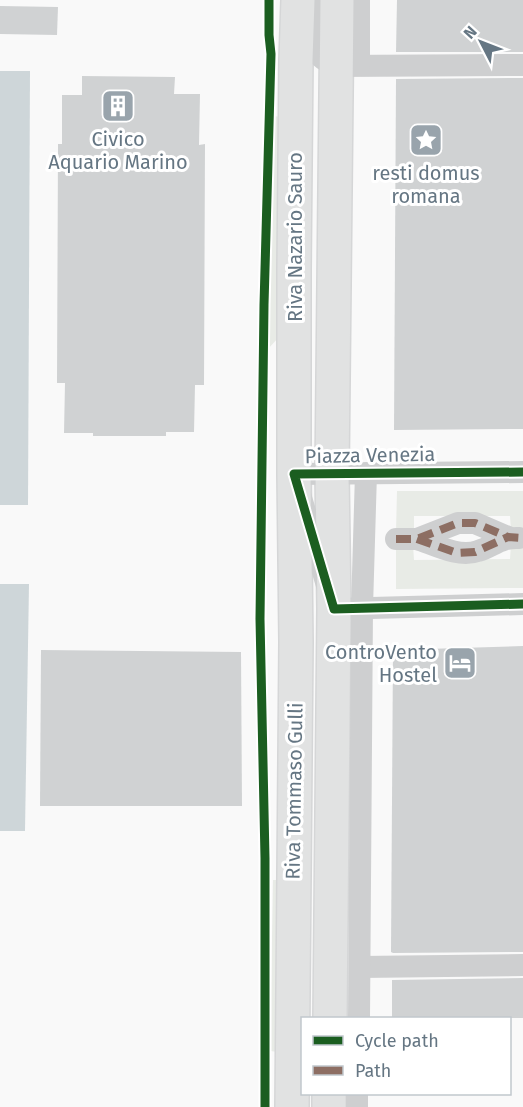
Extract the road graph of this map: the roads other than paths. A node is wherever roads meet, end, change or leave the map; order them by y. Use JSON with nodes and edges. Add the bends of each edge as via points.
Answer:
{"nodes":[{"id":1,"x":298,"y":0,"type":"edge"},
{"id":2,"x":316,"y":0,"type":"edge"},
{"id":3,"x":337,"y":0,"type":"edge"},
{"id":4,"x":359,"y":0,"type":"edge"},
{"id":5,"x":348,"y":65,"type":"junction"},
{"id":6,"x":523,"y":65,"type":"edge"},
{"id":7,"x":523,"y":472,"type":"edge"},
{"id":8,"x":366,"y":473,"type":"junction"},
{"id":9,"x":294,"y":474,"type":"junction"},
{"id":10,"x":332,"y":474,"type":"junction"},
{"id":11,"x":516,"y":537,"type":"edge"},
{"id":12,"x":407,"y":539,"type":"dead end"},
{"id":13,"x":523,"y":604,"type":"edge"},
{"id":14,"x":348,"y":608,"type":"junction"},
{"id":15,"x":523,"y":965,"type":"edge"},
{"id":16,"x":360,"y":968,"type":"junction"},
{"id":17,"x":330,"y":1017,"type":"edge"},
{"id":18,"x":359,"y":1017,"type":"edge"},
{"id":19,"x":292,"y":1107,"type":"edge"}],
"edges":[{"from":1,"to":9,"type":"main road","name":"Riva Nazario Sauro"},
{"from":2,"to":5,"type":"street","via":[[319,55],[327,62]]},
{"from":3,"to":5,"type":"main road","name":"Riva Nazario Sauro"},
{"from":4,"to":5,"type":"street","name":"Riva Nazario Sauro"},
{"from":5,"to":6,"type":"street"},
{"from":5,"to":10,"type":"main road","name":"Riva Nazario Sauro"},
{"from":7,"to":8,"type":"street","name":"Piazza Venezia"},
{"from":8,"to":10,"type":"street","name":"Piazza Venezia"},
{"from":8,"to":14,"type":"street","name":"Piazza Venezia"},
{"from":9,"to":10,"type":"street","name":"Piazza Venezia"},
{"from":9,"to":14,"type":"street","name":"Piazza Venezia"},
{"from":9,"to":19,"type":"main road","name":"Riva Tommaso Gulli"},
{"from":10,"to":14,"type":"main road","name":"Piazza Venezia"},
{"from":11,"to":12,"type":"street","via":[[475,523],[458,523]]},
{"from":13,"to":14,"type":"street"},
{"from":14,"to":16,"type":"street"},
{"from":14,"to":17,"type":"main road","name":"Riva Tommaso Gulli"},
{"from":15,"to":16,"type":"street"},
{"from":16,"to":18,"type":"street"}]}
